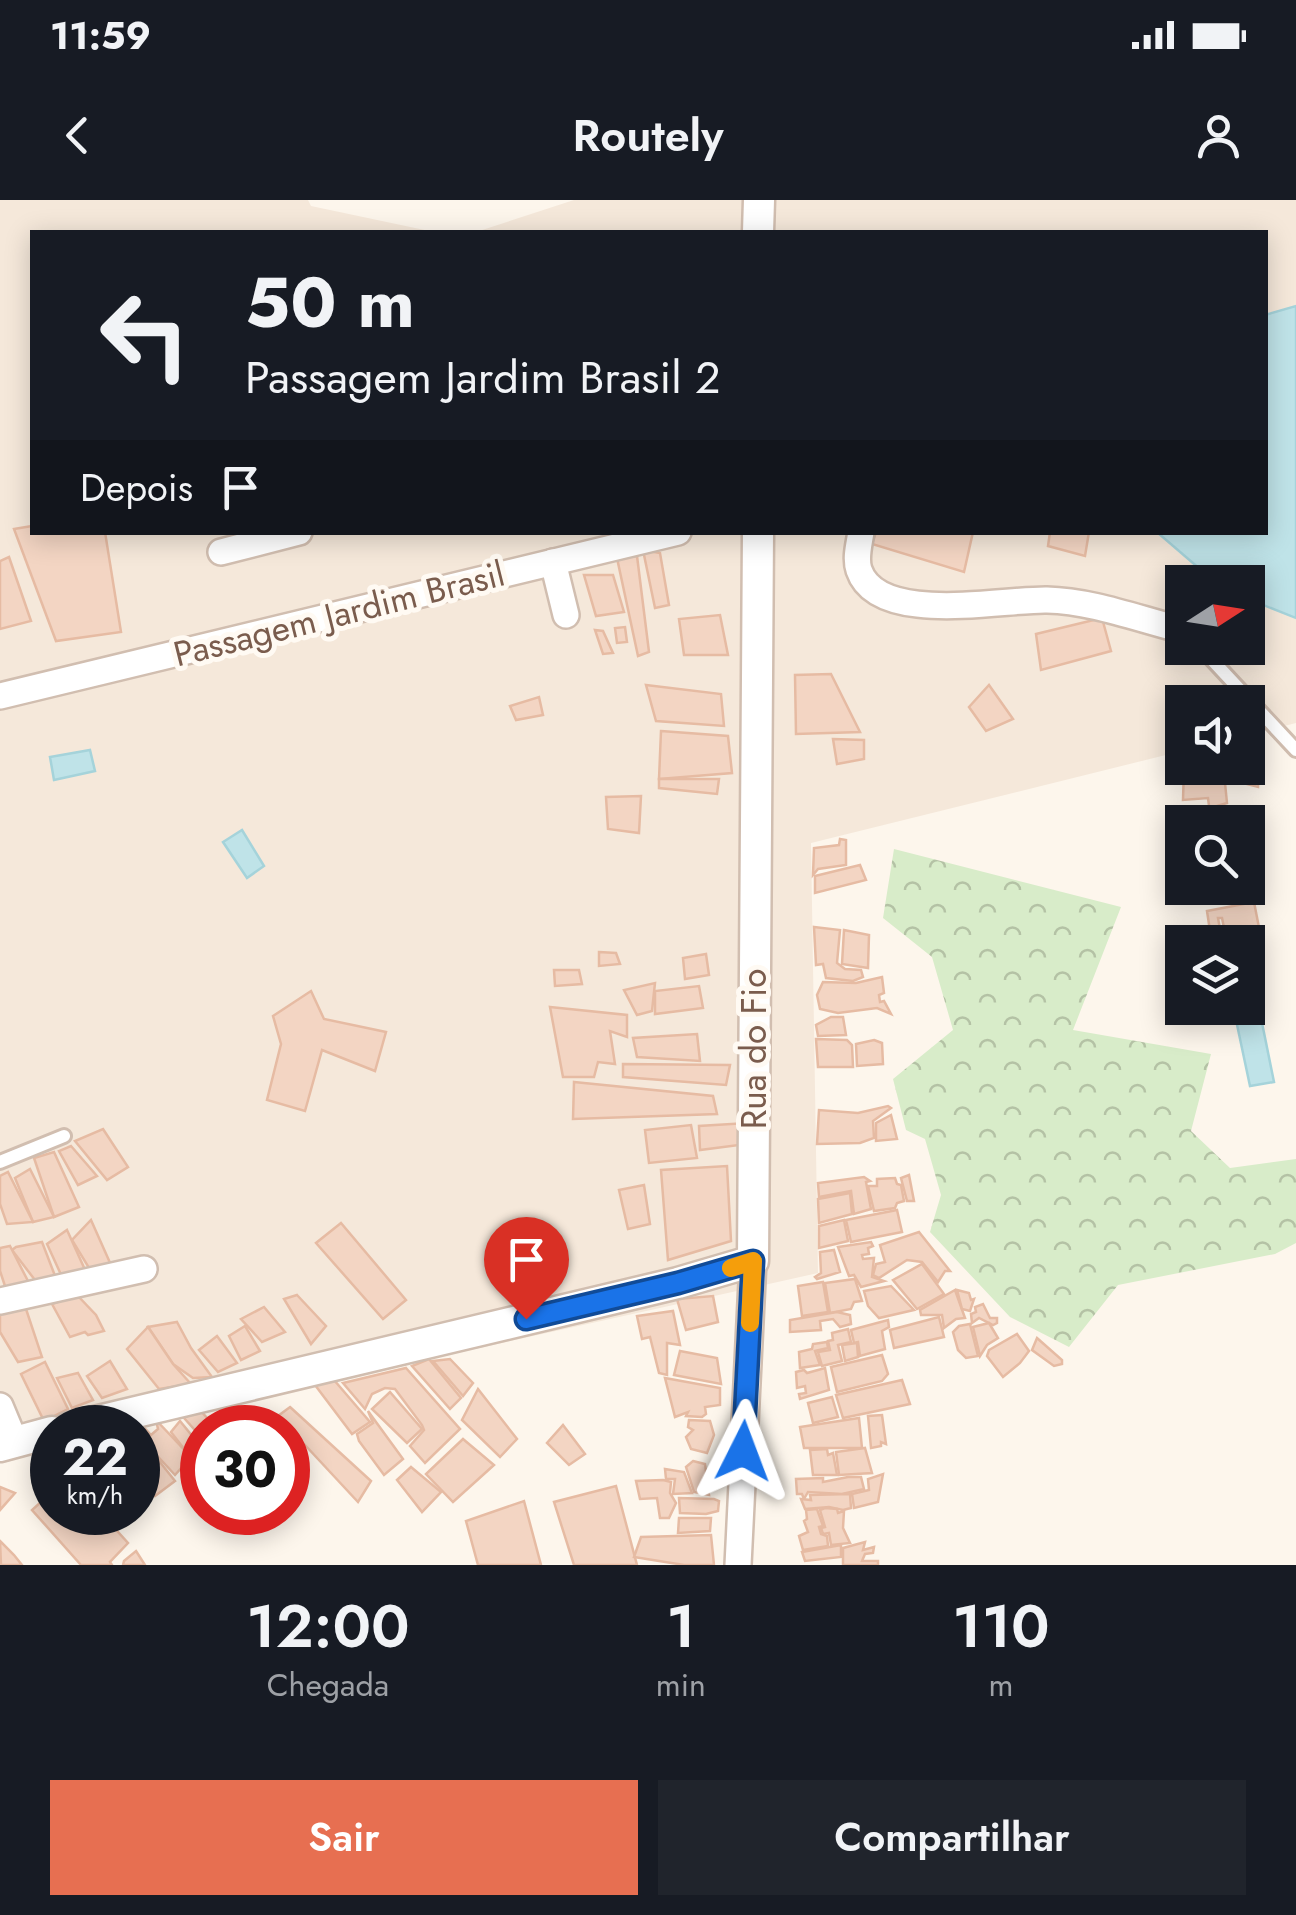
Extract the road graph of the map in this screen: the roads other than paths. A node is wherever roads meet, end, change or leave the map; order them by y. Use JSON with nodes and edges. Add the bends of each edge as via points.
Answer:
{"nodes":[{"id":1,"x":758,"y":200,"type":"edge"},
{"id":2,"x":758,"y":230,"type":"edge"},
{"id":3,"x":287,"y":535,"type":"edge"},
{"id":4,"x":666,"y":535,"type":"edge"},
{"id":5,"x":758,"y":535,"type":"edge"},
{"id":6,"x":860,"y":535,"type":"edge"},
{"id":7,"x":221,"y":552,"type":"dead end"},
{"id":8,"x":553,"y":562,"type":"junction"},
{"id":9,"x":566,"y":615,"type":"dead end"},
{"id":10,"x":1165,"y":626,"type":"edge"},
{"id":11,"x":1217,"y":665,"type":"edge"},
{"id":12,"x":0,"y":696,"type":"edge"},
{"id":13,"x":1296,"y":750,"type":"edge"},
{"id":14,"x":64,"y":1136,"type":"dead end"},
{"id":15,"x":0,"y":1162,"type":"edge"},
{"id":16,"x":753,"y":1261,"type":"junction"},
{"id":17,"x":144,"y":1269,"type":"dead end"},
{"id":18,"x":0,"y":1301,"type":"edge"},
{"id":19,"x":0,"y":1406,"type":"edge"},
{"id":20,"x":160,"y":1406,"type":"edge"},
{"id":21,"x":8,"y":1444,"type":"edge"},
{"id":22,"x":738,"y":1565,"type":"edge"}],
"edges":[{"from":1,"to":2,"type":"street"},
{"from":3,"to":7,"type":"street"},
{"from":4,"to":8,"type":"street","name":"Passagem Jardim Brasil"},
{"from":5,"to":16,"type":"street","name":"Rua do Fio"},
{"from":6,"to":10,"type":"street","via":[[856,558],[868,586],[899,601],[937,606],[1047,600]]},
{"from":8,"to":9,"type":"street"},
{"from":8,"to":12,"type":"street","name":"Passagem Jardim Brasil"},
{"from":11,"to":13,"type":"lane"},
{"from":14,"to":15,"type":"lane"},
{"from":16,"to":20,"type":"street"},
{"from":16,"to":22,"type":"street","name":"Rua do Fio"},
{"from":17,"to":18,"type":"street"},
{"from":19,"to":21,"type":"street"}]}
